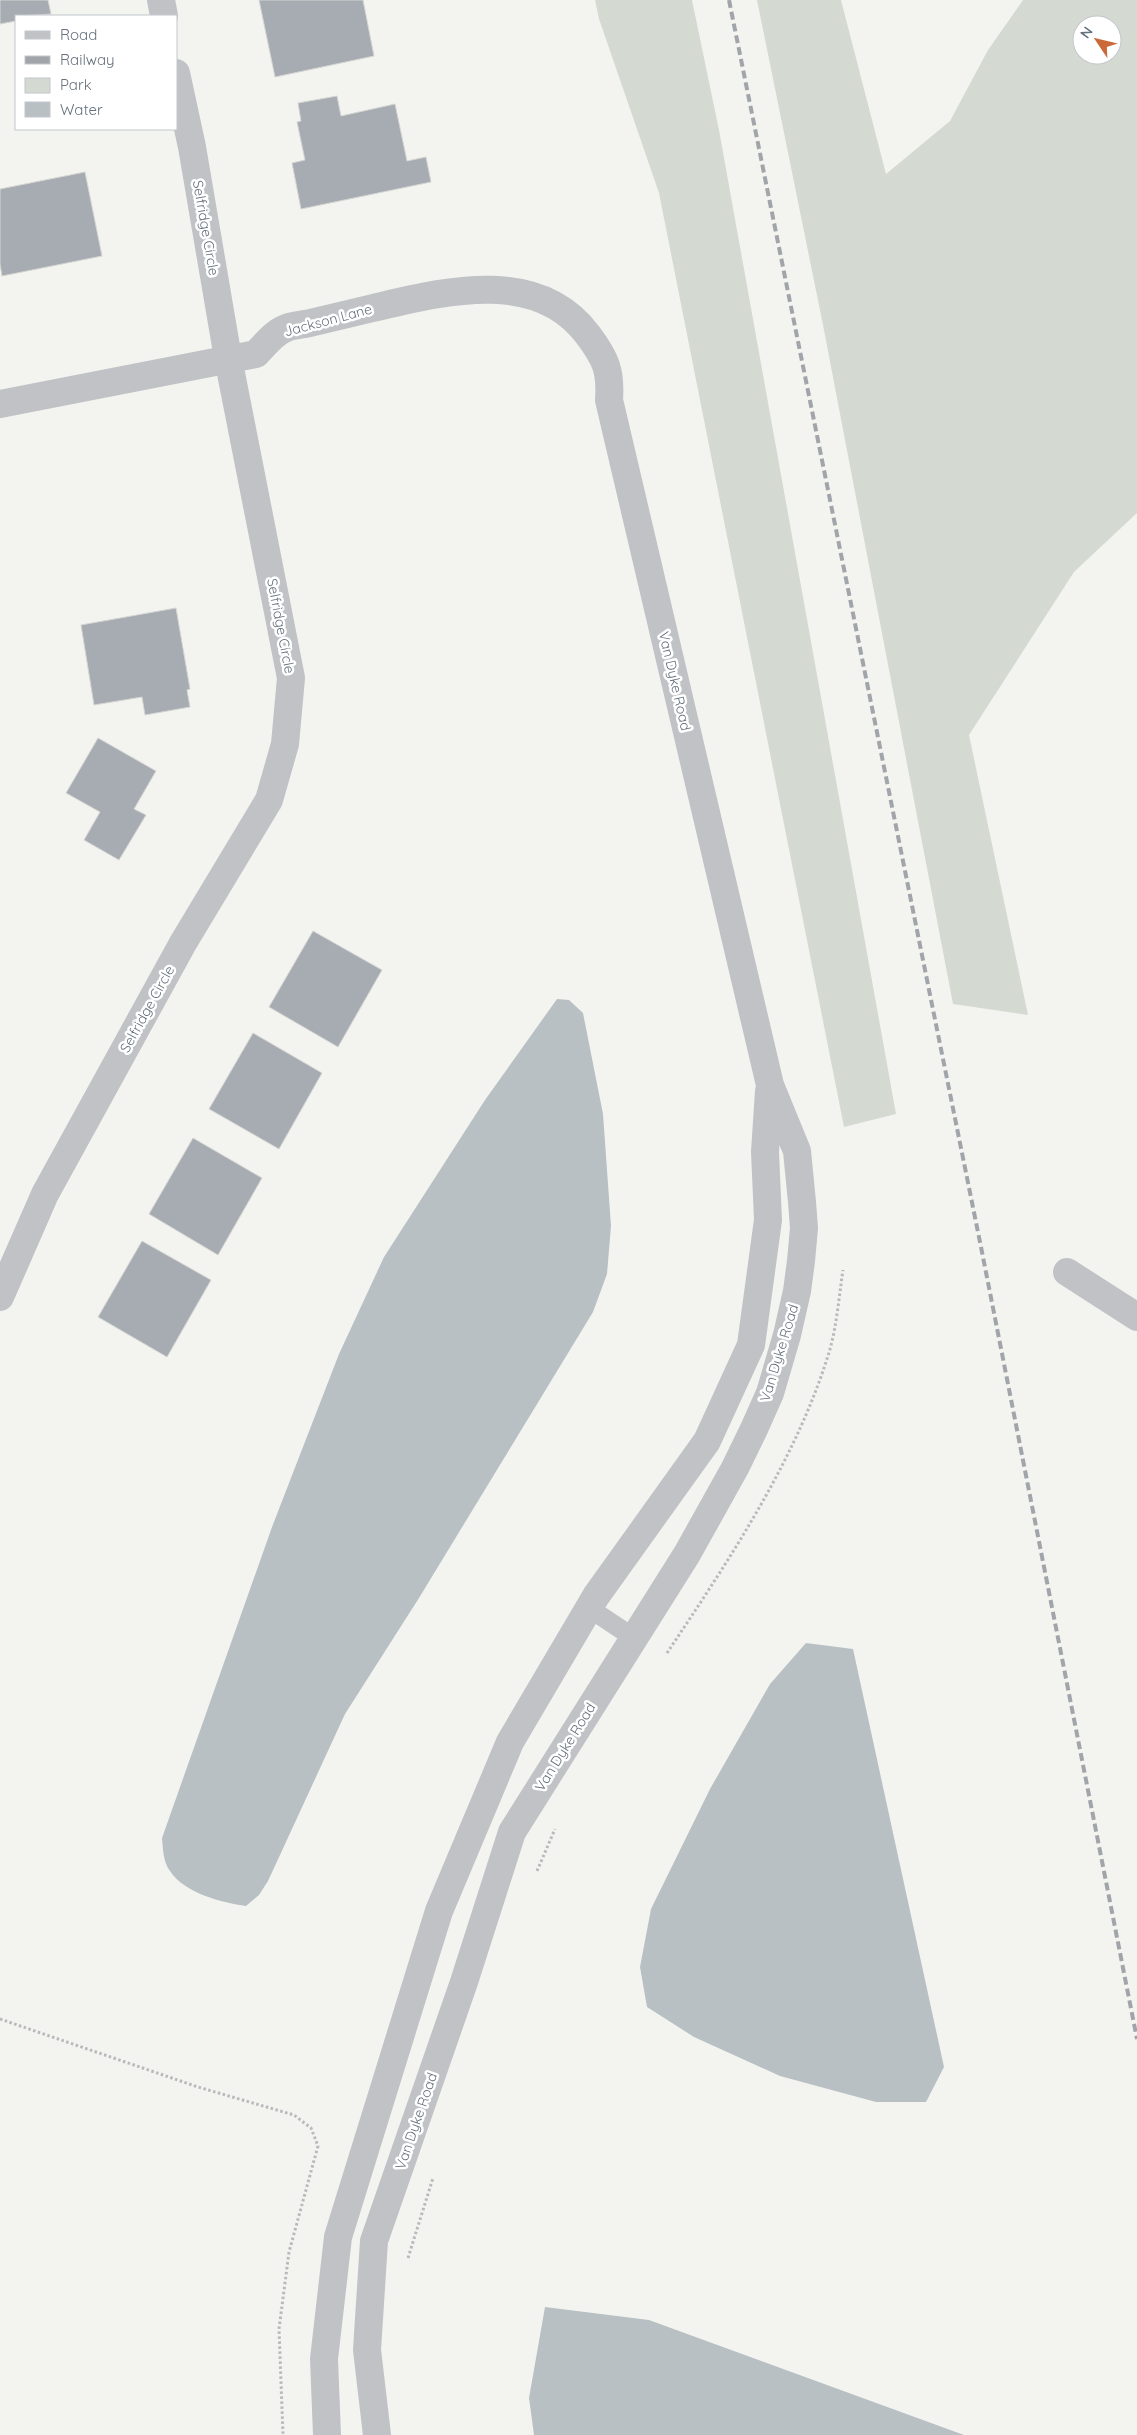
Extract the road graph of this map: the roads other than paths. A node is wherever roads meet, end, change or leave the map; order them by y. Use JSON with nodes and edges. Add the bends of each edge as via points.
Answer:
{"nodes":[{"id":1,"x":161,"y":0,"type":"edge"},
{"id":2,"x":164,"y":15,"type":"edge"},
{"id":3,"x":178,"y":82,"type":"edge"},
{"id":4,"x":546,"y":302,"type":"joint"},
{"id":5,"x":228,"y":358,"type":"junction"},
{"id":6,"x":0,"y":404,"type":"edge"},
{"id":7,"x":770,"y":1085,"type":"junction"},
{"id":8,"x":1067,"y":1272,"type":"dead end"},
{"id":9,"x":0,"y":1297,"type":"edge"},
{"id":10,"x":1137,"y":1317,"type":"edge"},
{"id":11,"x":589,"y":1608,"type":"junction"},
{"id":12,"x":634,"y":1638,"type":"junction"},
{"id":13,"x":327,"y":2435,"type":"edge"},
{"id":14,"x":377,"y":2435,"type":"edge"}],
"edges":[{"from":1,"to":2,"type":"street"},
{"from":3,"to":5,"type":"street","name":"Selfridge Circle"},
{"from":4,"to":5,"type":"street","name":"Jackson Lane","via":[[502,290],[477,289],[428,296],[283,329],[256,354]]},
{"from":4,"to":7,"type":"street","name":"Van Dyke Road","via":[[568,314],[584,329],[599,349],[610,376],[609,400]]},
{"from":5,"to":6,"type":"street","name":"Jackson Lane"},
{"from":5,"to":9,"type":"street","name":"Selfridge Circle","via":[[291,678],[286,744],[269,800],[183,943],[45,1194]]},
{"from":7,"to":11,"type":"street","name":"Van Dyke Road","via":[[765,1152],[768,1220],[751,1345],[707,1441]]},
{"from":7,"to":12,"type":"street","name":"Van Dyke Road","via":[[796,1151],[804,1228],[797,1291],[787,1335],[770,1393],[735,1468],[688,1554]]},
{"from":8,"to":10,"type":"street"},
{"from":11,"to":12,"type":"lane"},
{"from":11,"to":13,"type":"street","name":"Van Dyke Road","via":[[510,1742],[439,1911],[338,2237],[324,2359]]},
{"from":12,"to":14,"type":"street","name":"Van Dyke Road","via":[[512,1832],[374,2241],[367,2350]]}]}
